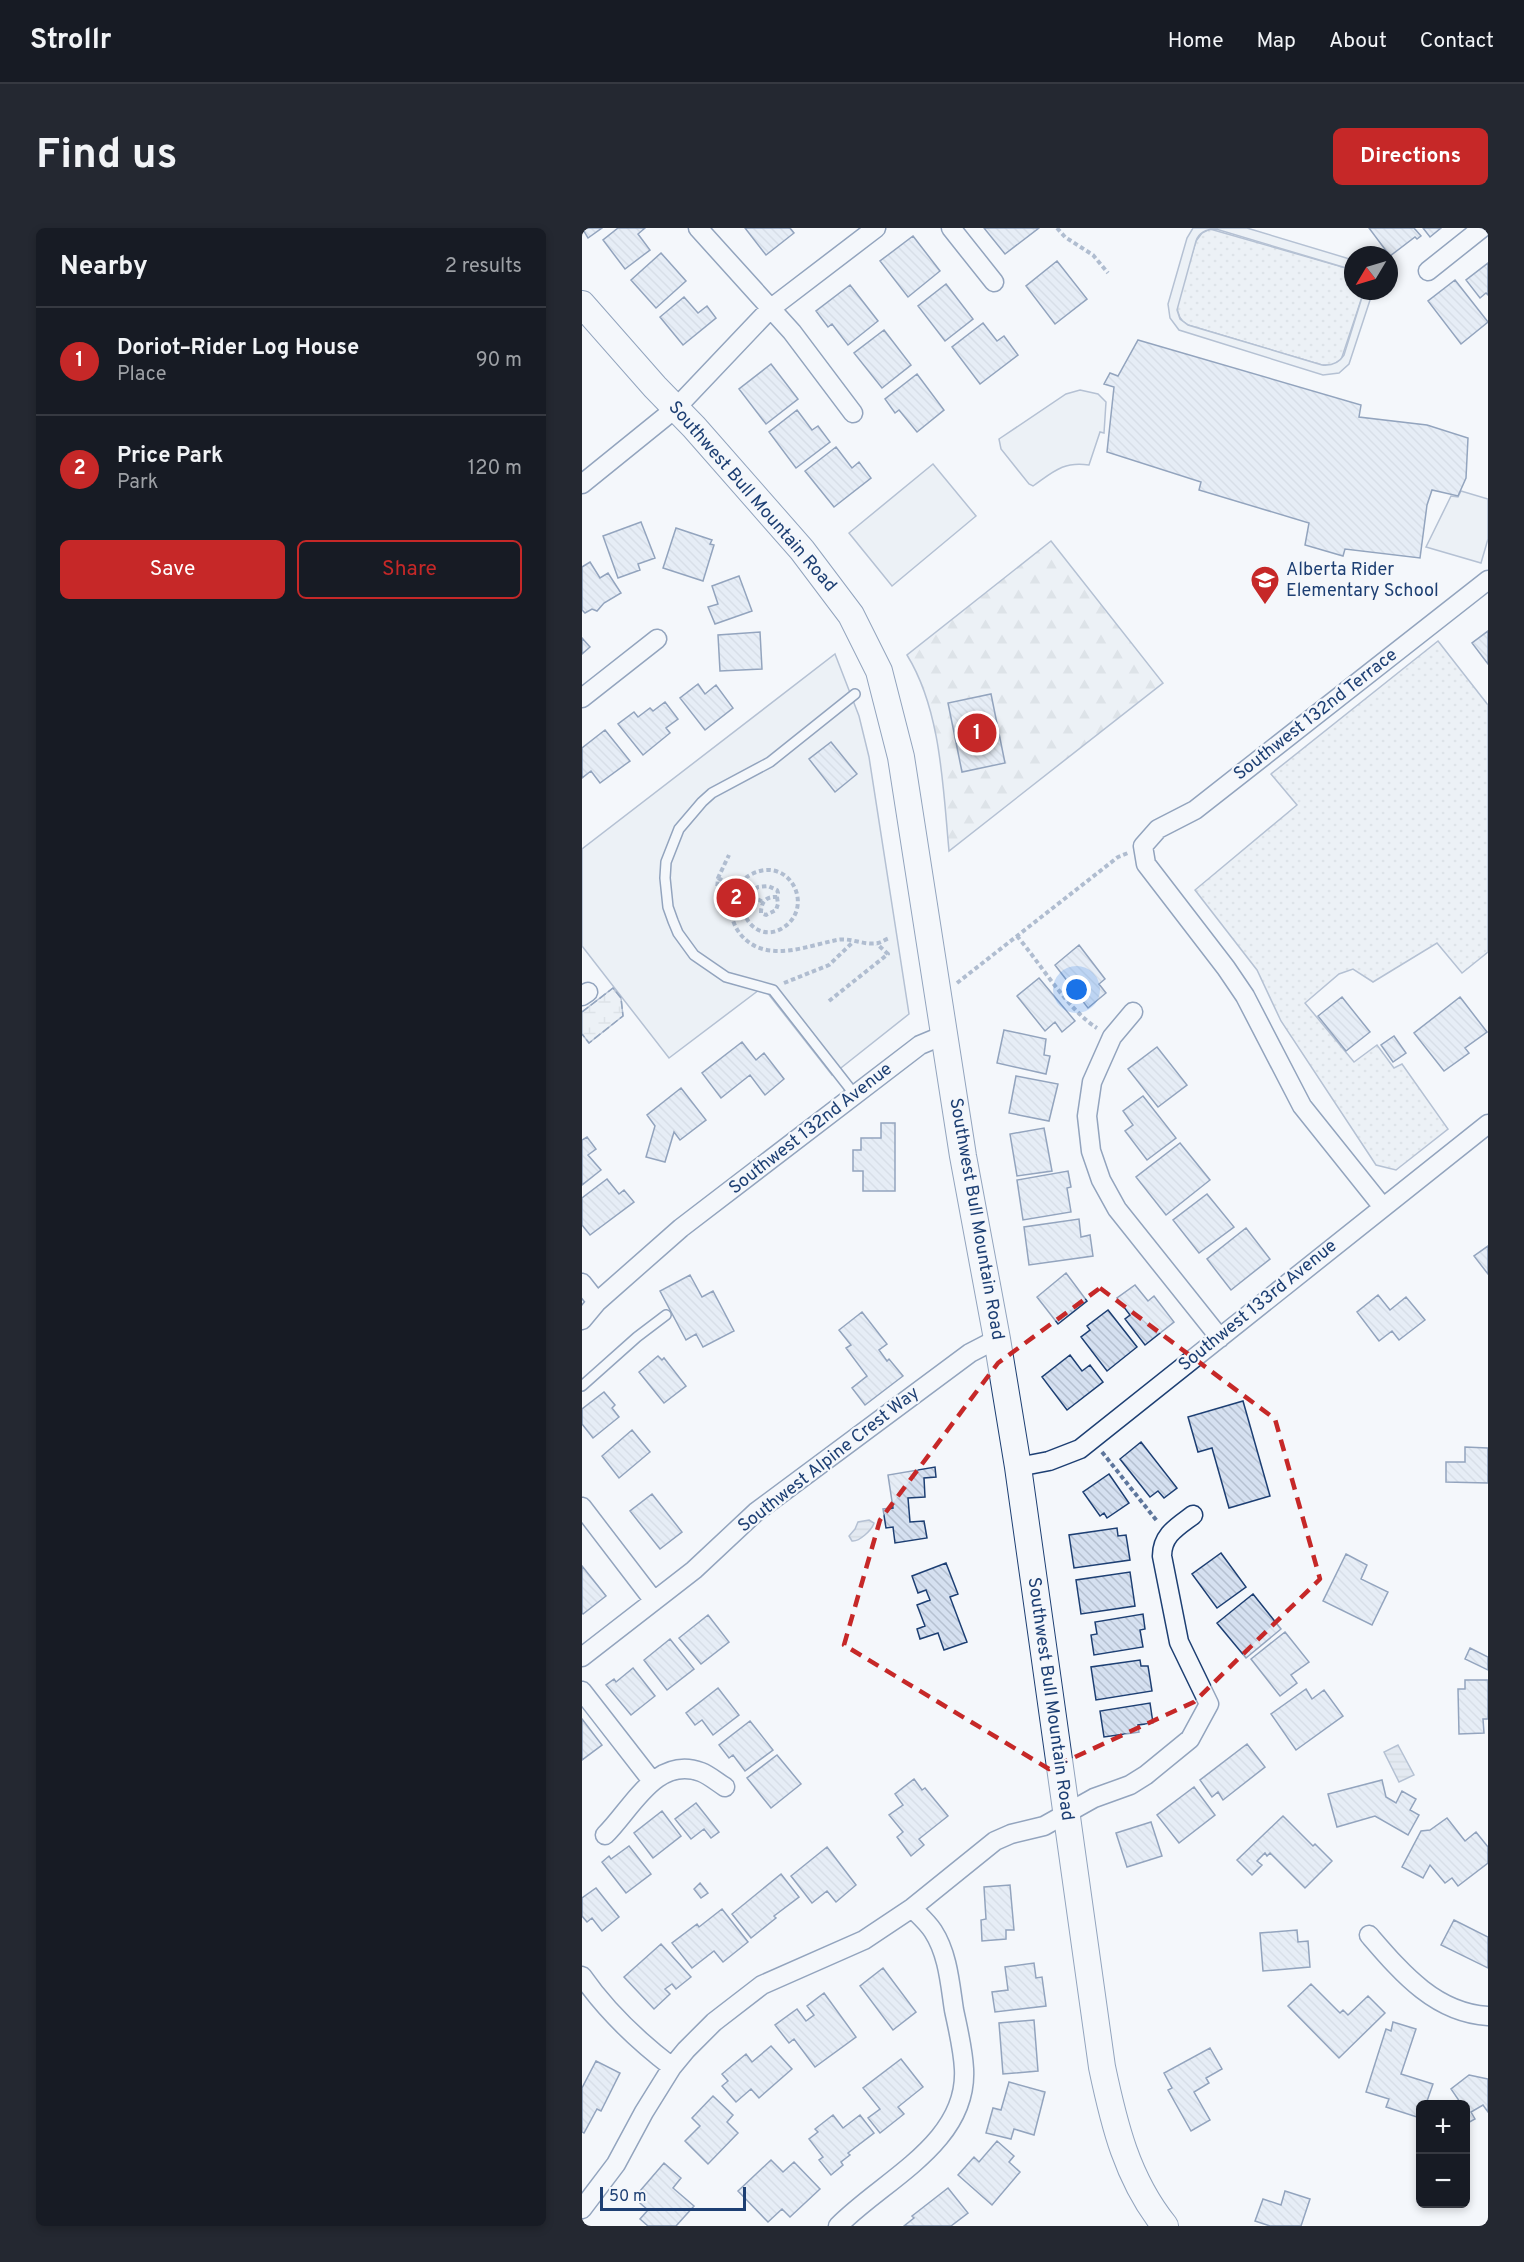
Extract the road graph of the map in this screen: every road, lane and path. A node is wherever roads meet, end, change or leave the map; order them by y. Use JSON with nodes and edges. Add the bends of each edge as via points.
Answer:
{"nodes":[{"id":1,"x":698,"y":228,"type":"edge"},
{"id":2,"x":876,"y":228,"type":"edge"},
{"id":3,"x":951,"y":228,"type":"edge"},
{"id":4,"x":1057,"y":228,"type":"edge"},
{"id":5,"x":1482,"y":228,"type":"edge"},
{"id":6,"x":1428,"y":271,"type":"dead end"},
{"id":7,"x":1108,"y":273,"type":"dead end"},
{"id":8,"x":993,"y":282,"type":"dead end"},
{"id":9,"x":582,"y":304,"type":"edge"},
{"id":10,"x":770,"y":309,"type":"junction"},
{"id":11,"x":676,"y":408,"type":"junction"},
{"id":12,"x":854,"y":412,"type":"dead end"},
{"id":13,"x":582,"y":484,"type":"edge"},
{"id":14,"x":1488,"y":580,"type":"edge"},
{"id":15,"x":657,"y":639,"type":"dead end"},
{"id":16,"x":855,"y":694,"type":"dead end"},
{"id":17,"x":582,"y":698,"type":"edge"},
{"id":18,"x":1143,"y":846,"type":"junction"},
{"id":19,"x":729,"y":855,"type":"dead end"},
{"id":20,"x":718,"y":878,"type":"junction"},
{"id":21,"x":737,"y":888,"type":"junction"},
{"id":22,"x":749,"y":894,"type":"junction"},
{"id":23,"x":777,"y":897,"type":"junction"},
{"id":24,"x":716,"y":901,"type":"dead end"},
{"id":25,"x":763,"y":902,"type":"junction"},
{"id":26,"x":1017,"y":936,"type":"junction"},
{"id":27,"x":890,"y":938,"type":"dead end"},
{"id":28,"x":854,"y":941,"type":"junction"},
{"id":29,"x":876,"y":944,"type":"junction"},
{"id":30,"x":773,"y":990,"type":"junction"},
{"id":31,"x":938,"y":998,"type":"junction"},
{"id":32,"x":829,"y":1000,"type":"dead end"},
{"id":33,"x":1132,"y":1012,"type":"dead end"},
{"id":34,"x":944,"y":1035,"type":"junction"},
{"id":35,"x":1112,"y":1037,"type":"junction"},
{"id":36,"x":855,"y":1095,"type":"junction"},
{"id":37,"x":1488,"y":1124,"type":"edge"},
{"id":38,"x":1382,"y":1206,"type":"junction"},
{"id":39,"x":582,"y":1283,"type":"edge"},
{"id":40,"x":597,"y":1302,"type":"junction"},
{"id":41,"x":666,"y":1315,"type":"dead end"},
{"id":42,"x":582,"y":1320,"type":"edge"},
{"id":43,"x":1220,"y":1338,"type":"junction"},
{"id":44,"x":997,"y":1339,"type":"junction"},
{"id":45,"x":582,"y":1386,"type":"edge"},
{"id":46,"x":1092,"y":1439,"type":"junction"},
{"id":47,"x":1018,"y":1467,"type":"junction"},
{"id":48,"x":583,"y":1510,"type":"edge"},
{"id":49,"x":1193,"y":1515,"type":"dead end"},
{"id":50,"x":1168,"y":1534,"type":"junction"},
{"id":51,"x":654,"y":1601,"type":"junction"},
{"id":52,"x":582,"y":1657,"type":"edge"},
{"id":53,"x":582,"y":1691,"type":"edge"},
{"id":54,"x":652,"y":1781,"type":"junction"},
{"id":55,"x":725,"y":1787,"type":"dead end"},
{"id":56,"x":1066,"y":1813,"type":"junction"},
{"id":57,"x":605,"y":1835,"type":"dead end"},
{"id":58,"x":912,"y":1908,"type":"junction"},
{"id":59,"x":1369,"y":1935,"type":"dead end"},
{"id":60,"x":582,"y":1976,"type":"edge"},
{"id":61,"x":1488,"y":2016,"type":"edge"},
{"id":62,"x":672,"y":2067,"type":"junction"},
{"id":63,"x":582,"y":2209,"type":"edge"},
{"id":64,"x":838,"y":2226,"type":"edge"},
{"id":65,"x":1165,"y":2226,"type":"edge"}],
"edges":[{"from":1,"to":10,"type":"street"},
{"from":2,"to":10,"type":"street"},
{"from":3,"to":8,"type":"street"},
{"from":4,"to":7,"type":"path","via":[[1093,255]]},
{"from":5,"to":6,"type":"street"},
{"from":9,"to":11,"type":"main road","name":"Southwest Bull Mountain Road"},
{"from":10,"to":11,"type":"street"},
{"from":10,"to":12,"type":"street"},
{"from":11,"to":13,"type":"street"},
{"from":11,"to":31,"type":"main road","name":"Southwest Bull Mountain Road","via":[[836,593],[879,671],[900,757]]},
{"from":14,"to":18,"type":"street","name":"Southwest 132nd Terrace","via":[[1195,810],[1158,829]]},
{"from":15,"to":17,"type":"street"},
{"from":16,"to":30,"type":"lane","via":[[770,762],[707,798],[679,829],[666,862],[668,907],[678,933],[694,955],[726,977]]},
{"from":18,"to":26,"type":"path","via":[[1118,857]]},
{"from":18,"to":38,"type":"street","via":[[1146,864],[1245,996],[1302,1106]]},
{"from":19,"to":20,"type":"path"},
{"from":20,"to":21,"type":"path"},
{"from":20,"to":24,"type":"path"},
{"from":21,"to":22,"type":"path"},
{"from":21,"to":22,"type":"path","via":[[755,873],[780,872],[796,891],[793,918],[776,932],[758,930],[744,913]]},
{"from":21,"to":28,"type":"path","via":[[731,903],[732,914],[739,933],[753,945],[784,951],[837,940]]},
{"from":22,"to":23,"type":"path","via":[[768,886],[777,890]]},
{"from":22,"to":25,"type":"path"},
{"from":23,"to":25,"type":"path"},
{"from":23,"to":25,"type":"path","via":[[776,910],[771,913],[761,913]]},
{"from":26,"to":31,"type":"path"},
{"from":26,"to":35,"type":"path","via":[[1074,1008]]},
{"from":27,"to":29,"type":"path"},
{"from":28,"to":29,"type":"path"},
{"from":28,"to":30,"type":"path","via":[[829,965]]},
{"from":29,"to":32,"type":"path","via":[[888,954]]},
{"from":30,"to":36,"type":"lane"},
{"from":31,"to":34,"type":"main road","name":"Southwest Bull Mountain Road"},
{"from":33,"to":35,"type":"street"},
{"from":34,"to":36,"type":"street","name":"Southwest 132nd Avenue","via":[[925,1042]]},
{"from":34,"to":44,"type":"main road","name":"Southwest Bull Mountain Road"},
{"from":35,"to":43,"type":"street","via":[[1092,1082],[1088,1116],[1091,1151],[1101,1180],[1117,1209]]},
{"from":36,"to":40,"type":"street","name":"Southwest 132nd Avenue","via":[[681,1228]]},
{"from":37,"to":38,"type":"street","name":"Southwest 133rd Avenue"},
{"from":38,"to":43,"type":"street","name":"Southwest 133rd Avenue"},
{"from":39,"to":40,"type":"street"},
{"from":40,"to":42,"type":"street","name":"Southwest 132nd Avenue"},
{"from":41,"to":45,"type":"lane"},
{"from":43,"to":46,"type":"street","name":"Southwest 133rd Avenue"},
{"from":44,"to":47,"type":"main road","name":"Southwest Bull Mountain Road"},
{"from":44,"to":51,"type":"street","name":"Southwest Alpine Crest Way","via":[[970,1353],[756,1512]]},
{"from":46,"to":47,"type":"street","name":"Southwest 133rd Avenue","via":[[1066,1455]]},
{"from":46,"to":50,"type":"path"},
{"from":47,"to":56,"type":"main road","name":"Southwest Bull Mountain Road"},
{"from":48,"to":51,"type":"street"},
{"from":49,"to":50,"type":"street"},
{"from":50,"to":56,"type":"street","via":[[1162,1556],[1179,1642],[1209,1704],[1190,1739],[1146,1776]]},
{"from":51,"to":52,"type":"street","name":"Southwest Alpine Crest Way"},
{"from":53,"to":54,"type":"street"},
{"from":54,"to":55,"type":"street","via":[[689,1769]]},
{"from":54,"to":57,"type":"street"},
{"from":56,"to":58,"type":"street","via":[[1044,1826],[995,1841]]},
{"from":56,"to":65,"type":"main road","name":"Southwest Bull Mountain Road","via":[[1114,2124],[1142,2193]]},
{"from":58,"to":62,"type":"street","via":[[864,1940],[762,1985],[714,2022]]},
{"from":58,"to":64,"type":"street","via":[[933,1931],[945,1956],[964,2070],[962,2091],[940,2139]]},
{"from":59,"to":61,"type":"street","via":[[1421,1990],[1448,2006]]},
{"from":60,"to":62,"type":"street","via":[[619,2021]]},
{"from":62,"to":63,"type":"street","via":[[616,2164]]}]}
